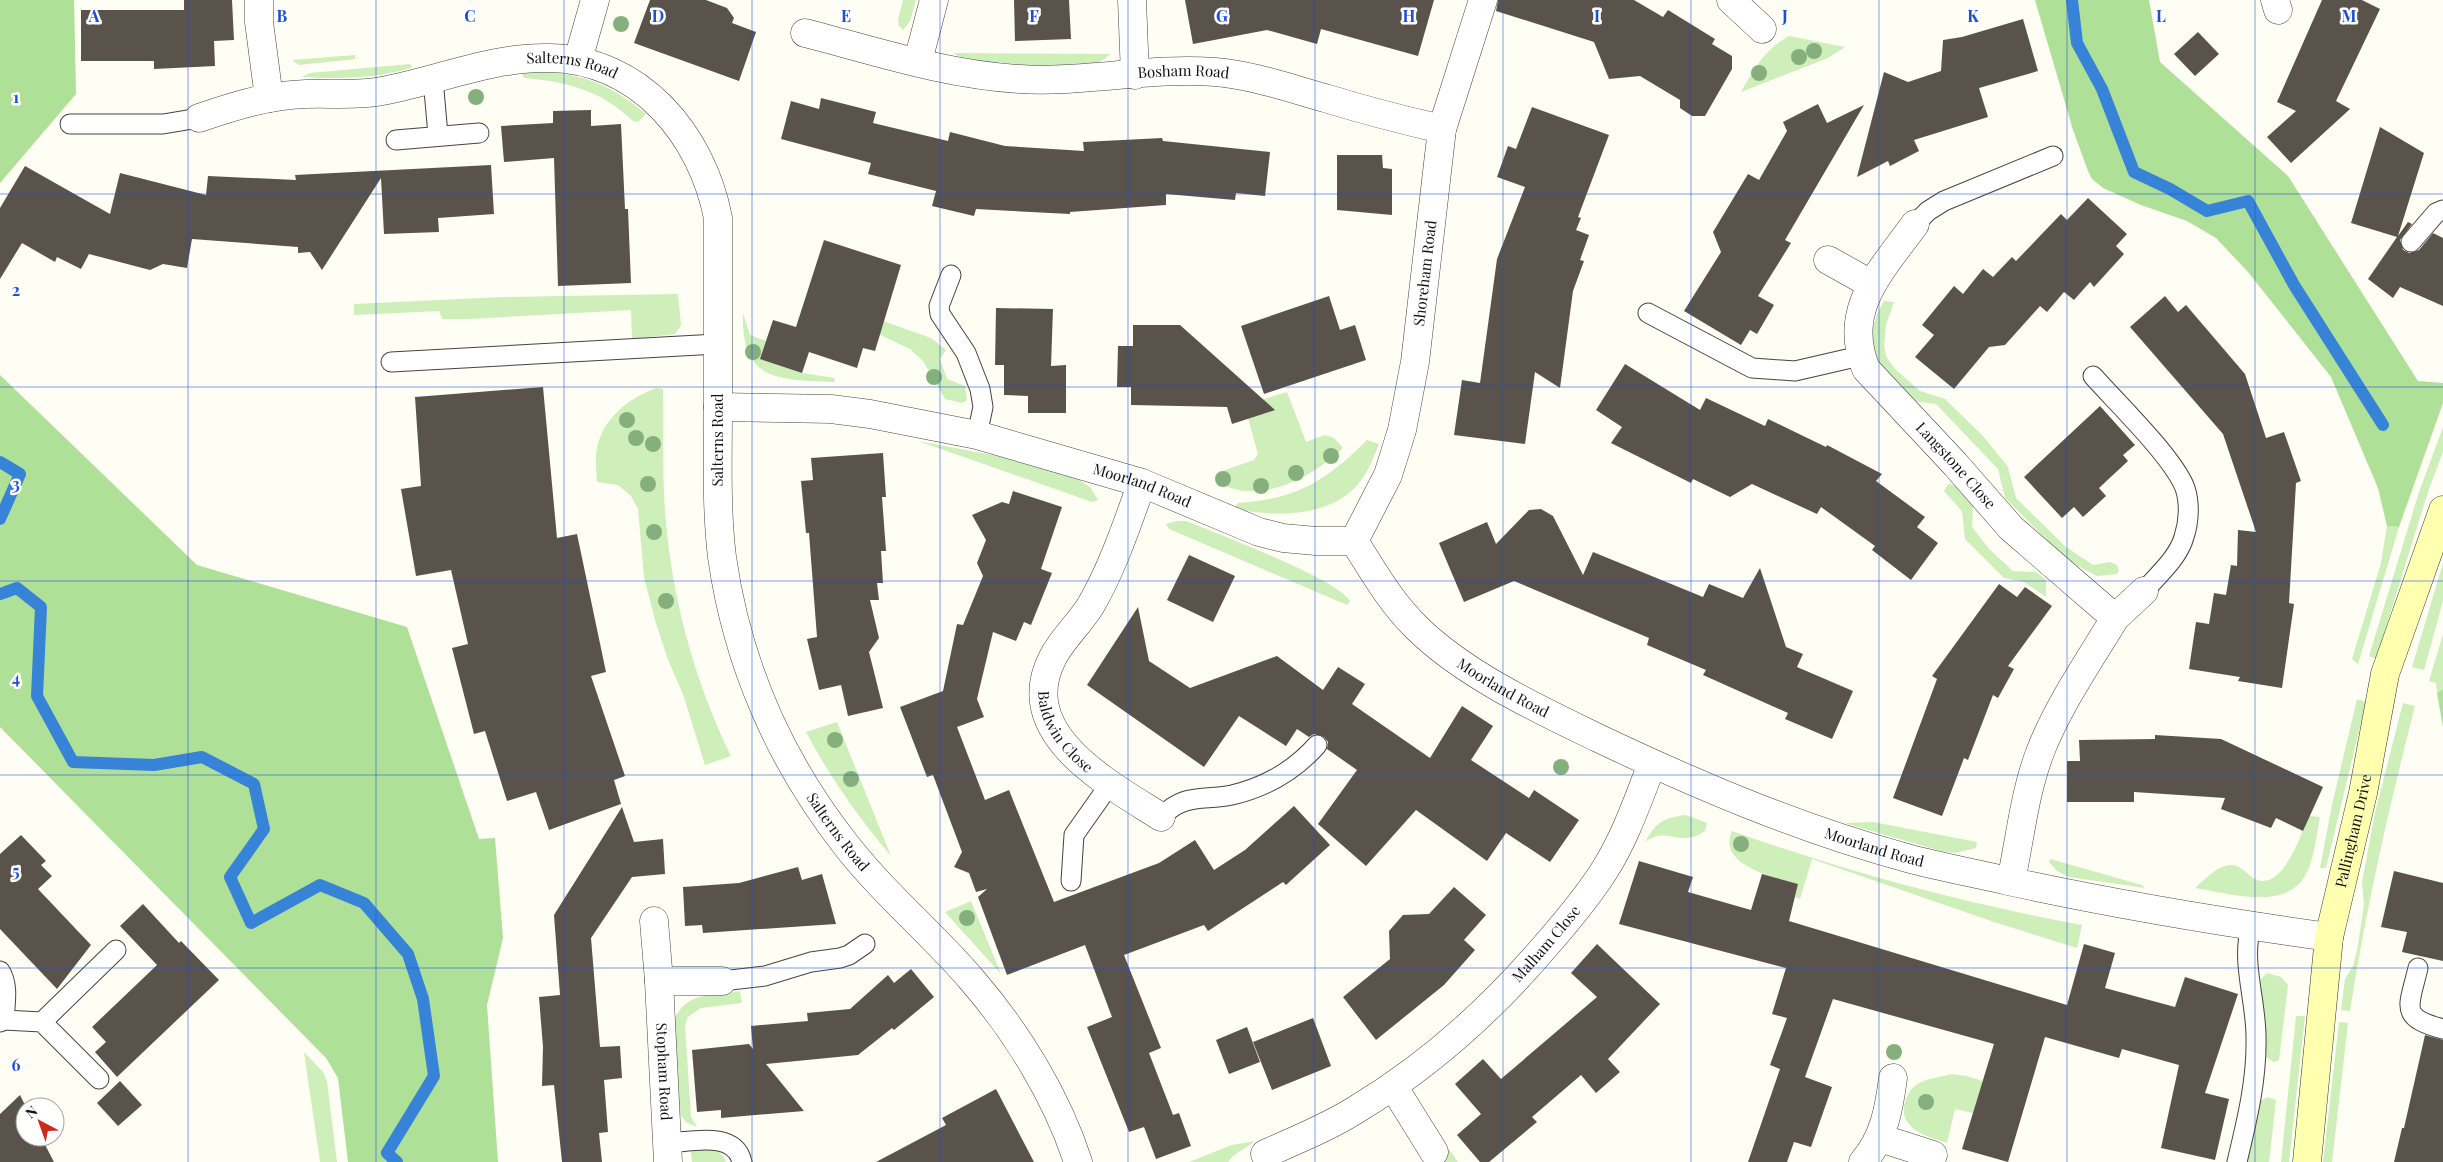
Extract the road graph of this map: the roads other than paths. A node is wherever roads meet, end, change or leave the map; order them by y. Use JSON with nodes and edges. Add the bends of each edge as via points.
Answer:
{"nodes":[{"id":1,"x":259,"y":0,"type":"edge"},
{"id":2,"x":595,"y":0,"type":"edge"},
{"id":3,"x":934,"y":0,"type":"edge"},
{"id":4,"x":1132,"y":0,"type":"edge"},
{"id":5,"x":1484,"y":0,"type":"edge"},
{"id":6,"x":1731,"y":0,"type":"edge"},
{"id":7,"x":1762,"y":29,"type":"dead end"},
{"id":8,"x":805,"y":33,"type":"dead end"},
{"id":9,"x":578,"y":60,"type":"junction"},
{"id":10,"x":918,"y":61,"type":"junction"},
{"id":11,"x":1135,"y":75,"type":"junction"},
{"id":12,"x":433,"y":79,"type":"junction"},
{"id":13,"x":269,"y":98,"type":"junction"},
{"id":14,"x":199,"y":118,"type":"joint"},
{"id":15,"x":70,"y":124,"type":"dead end"},
{"id":16,"x":1442,"y":130,"type":"junction"},
{"id":17,"x":479,"y":133,"type":"dead end"},
{"id":18,"x":438,"y":135,"type":"junction"},
{"id":19,"x":396,"y":140,"type":"dead end"},
{"id":20,"x":2053,"y":156,"type":"dead end"},
{"id":21,"x":2443,"y":210,"type":"edge"},
{"id":22,"x":1915,"y":224,"type":"joint"},
{"id":23,"x":2411,"y":242,"type":"dead end"},
{"id":24,"x":1828,"y":260,"type":"dead end"},
{"id":25,"x":951,"y":275,"type":"dead end"},
{"id":26,"x":1871,"y":284,"type":"junction"},
{"id":27,"x":1648,"y":313,"type":"dead end"},
{"id":28,"x":717,"y":344,"type":"junction"},
{"id":29,"x":1860,"y":356,"type":"junction"},
{"id":30,"x":390,"y":362,"type":"dead end"},
{"id":31,"x":2093,"y":376,"type":"dead end"},
{"id":32,"x":718,"y":407,"type":"junction"},
{"id":33,"x":977,"y":435,"type":"junction"},
{"id":34,"x":1142,"y":483,"type":"junction"},
{"id":35,"x":2443,"y":510,"type":"edge"},
{"id":36,"x":1354,"y":540,"type":"junction"},
{"id":37,"x":2144,"y":591,"type":"joint"},
{"id":38,"x":2115,"y":618,"type":"junction"},
{"id":39,"x":1317,"y":745,"type":"dead end"},
{"id":40,"x":1652,"y":764,"type":"junction"},
{"id":41,"x":1110,"y":784,"type":"junction"},
{"id":42,"x":1161,"y":817,"type":"joint"},
{"id":43,"x":1071,"y":881,"type":"dead end"},
{"id":44,"x":2011,"y":881,"type":"junction"},
{"id":45,"x":654,"y":921,"type":"dead end"},
{"id":46,"x":2251,"y":926,"type":"junction"},
{"id":47,"x":2329,"y":937,"type":"junction"},
{"id":48,"x":865,"y":944,"type":"dead end"},
{"id":49,"x":116,"y":950,"type":"dead end"},
{"id":50,"x":2418,"y":968,"type":"dead end"},
{"id":51,"x":0,"y":971,"type":"edge"},
{"id":52,"x":659,"y":981,"type":"junction"},
{"id":53,"x":722,"y":982,"type":"joint"},
{"id":54,"x":2,"y":1021,"type":"edge"},
{"id":55,"x":42,"y":1022,"type":"junction"},
{"id":56,"x":2443,"y":1030,"type":"edge"},
{"id":57,"x":1893,"y":1078,"type":"dead end"},
{"id":58,"x":99,"y":1079,"type":"dead end"},
{"id":59,"x":1393,"y":1086,"type":"junction"},
{"id":60,"x":1880,"y":1138,"type":"junction"},
{"id":61,"x":668,"y":1152,"type":"edge"},
{"id":62,"x":1434,"y":1152,"type":"dead end"},
{"id":63,"x":1933,"y":1155,"type":"dead end"},
{"id":64,"x":1258,"y":1158,"type":"edge"},
{"id":65,"x":742,"y":1162,"type":"edge"},
{"id":66,"x":1078,"y":1162,"type":"edge"},
{"id":67,"x":1863,"y":1162,"type":"edge"},
{"id":68,"x":2237,"y":1162,"type":"edge"},
{"id":69,"x":2307,"y":1162,"type":"edge"}],
"edges":[{"from":1,"to":13,"type":"street"},
{"from":2,"to":9,"type":"street"},
{"from":3,"to":10,"type":"street"},
{"from":4,"to":11,"type":"street"},
{"from":5,"to":16,"type":"street","name":"Shoreham Road"},
{"from":6,"to":7,"type":"street"},
{"from":8,"to":10,"type":"street","name":"Bosham Road"},
{"from":9,"to":12,"type":"street","name":"Salterns Road","via":[[518,60]]},
{"from":9,"to":28,"type":"street","name":"Salterns Road","via":[[613,73],[646,94],[690,141],[703,166],[718,218]]},
{"from":10,"to":11,"type":"street","name":"Bosham Road","via":[[982,76],[1019,80]]},
{"from":11,"to":16,"type":"street","name":"Bosham Road","via":[[1204,72],[1237,75]]},
{"from":12,"to":13,"type":"street","name":"Salterns Road","via":[[380,92]]},
{"from":12,"to":18,"type":"lane"},
{"from":13,"to":14,"type":"street","name":"Salterns Road"},
{"from":14,"to":15,"type":"lane","via":[[163,124]]},
{"from":16,"to":36,"type":"street","name":"Shoreham Road","via":[[1415,362],[1402,430],[1388,475]]},
{"from":17,"to":18,"type":"lane"},
{"from":18,"to":19,"type":"lane"},
{"from":20,"to":22,"type":"lane","via":[[1944,201]]},
{"from":21,"to":23,"type":"lane","via":[[2436,213]]},
{"from":22,"to":26,"type":"street","name":"Langstone Close"},
{"from":24,"to":26,"type":"street"},
{"from":25,"to":33,"type":"lane","via":[[939,306],[940,314],[942,321],[958,337],[980,389],[983,407]]},
{"from":26,"to":29,"type":"street","name":"Langstone Close","via":[[1858,321]]},
{"from":27,"to":29,"type":"lane","via":[[1752,368],[1794,371]]},
{"from":28,"to":30,"type":"lane"},
{"from":28,"to":32,"type":"street","name":"Salterns Road"},
{"from":29,"to":38,"type":"street","name":"Langstone Close","via":[[1874,380],[2011,528]]},
{"from":31,"to":37,"type":"lane","via":[[2165,458],[2185,488],[2188,514],[2184,538],[2177,552]]},
{"from":32,"to":33,"type":"street","name":"Moorland Road","via":[[832,409]]},
{"from":32,"to":66,"type":"street","name":"Salterns Road","via":[[717,504],[722,557],[742,650],[776,735],[820,810],[847,846],[972,980],[1008,1028],[1046,1089]]},
{"from":33,"to":34,"type":"street","name":"Moorland Road"},
{"from":34,"to":36,"type":"street","name":"Moorland Road","via":[[1259,532],[1316,541]]},
{"from":34,"to":41,"type":"street","name":"Baldwin Close","via":[[1108,572],[1090,606],[1053,657],[1044,681],[1043,698],[1055,734],[1069,752]]},
{"from":35,"to":47,"type":"street","name":"Pallingham Drive","via":[[2385,674],[2363,793]]},
{"from":36,"to":40,"type":"street","name":"Moorland Road","via":[[1400,610],[1418,630],[1444,650],[1481,676],[1559,719]]},
{"from":37,"to":38,"type":"street"},
{"from":38,"to":44,"type":"street","via":[[2054,720],[2040,754],[2030,784]]},
{"from":39,"to":42,"type":"lane","via":[[1290,770],[1272,781],[1231,795],[1186,800],[1172,806]]},
{"from":40,"to":44,"type":"street","name":"Moorland Road","via":[[1822,832],[1908,859]]},
{"from":40,"to":59,"type":"street","name":"Malham Close","via":[[1629,823],[1604,871],[1565,924],[1499,999]]},
{"from":41,"to":42,"type":"street","name":"Baldwin Close"},
{"from":41,"to":43,"type":"lane","via":[[1074,835]]},
{"from":44,"to":46,"type":"street","name":"Moorland Road","via":[[2085,898]]},
{"from":45,"to":52,"type":"street","name":"Stopham Road"},
{"from":46,"to":47,"type":"street","name":"Moorland Road"},
{"from":46,"to":68,"type":"lane","via":[[2246,954],[2256,1060],[2251,1103]]},
{"from":47,"to":69,"type":"street","name":"Pallingham Drive"},
{"from":48,"to":53,"type":"lane","via":[[840,958]]},
{"from":49,"to":55,"type":"lane"},
{"from":50,"to":56,"type":"lane","via":[[2410,1011],[2422,1024]]},
{"from":51,"to":54,"type":"lane","via":[[6,990]]},
{"from":52,"to":53,"type":"street"},
{"from":52,"to":61,"type":"street","name":"Stopham Road"},
{"from":54,"to":55,"type":"lane"},
{"from":55,"to":58,"type":"lane"},
{"from":57,"to":60,"type":"street","via":[[1890,1104]]},
{"from":59,"to":62,"type":"street"},
{"from":59,"to":64,"type":"street","name":"Malham Close","via":[[1356,1110]]},
{"from":60,"to":63,"type":"street"},
{"from":60,"to":67,"type":"street"},
{"from":61,"to":65,"type":"lane","via":[[724,1142],[737,1150]]}]}
